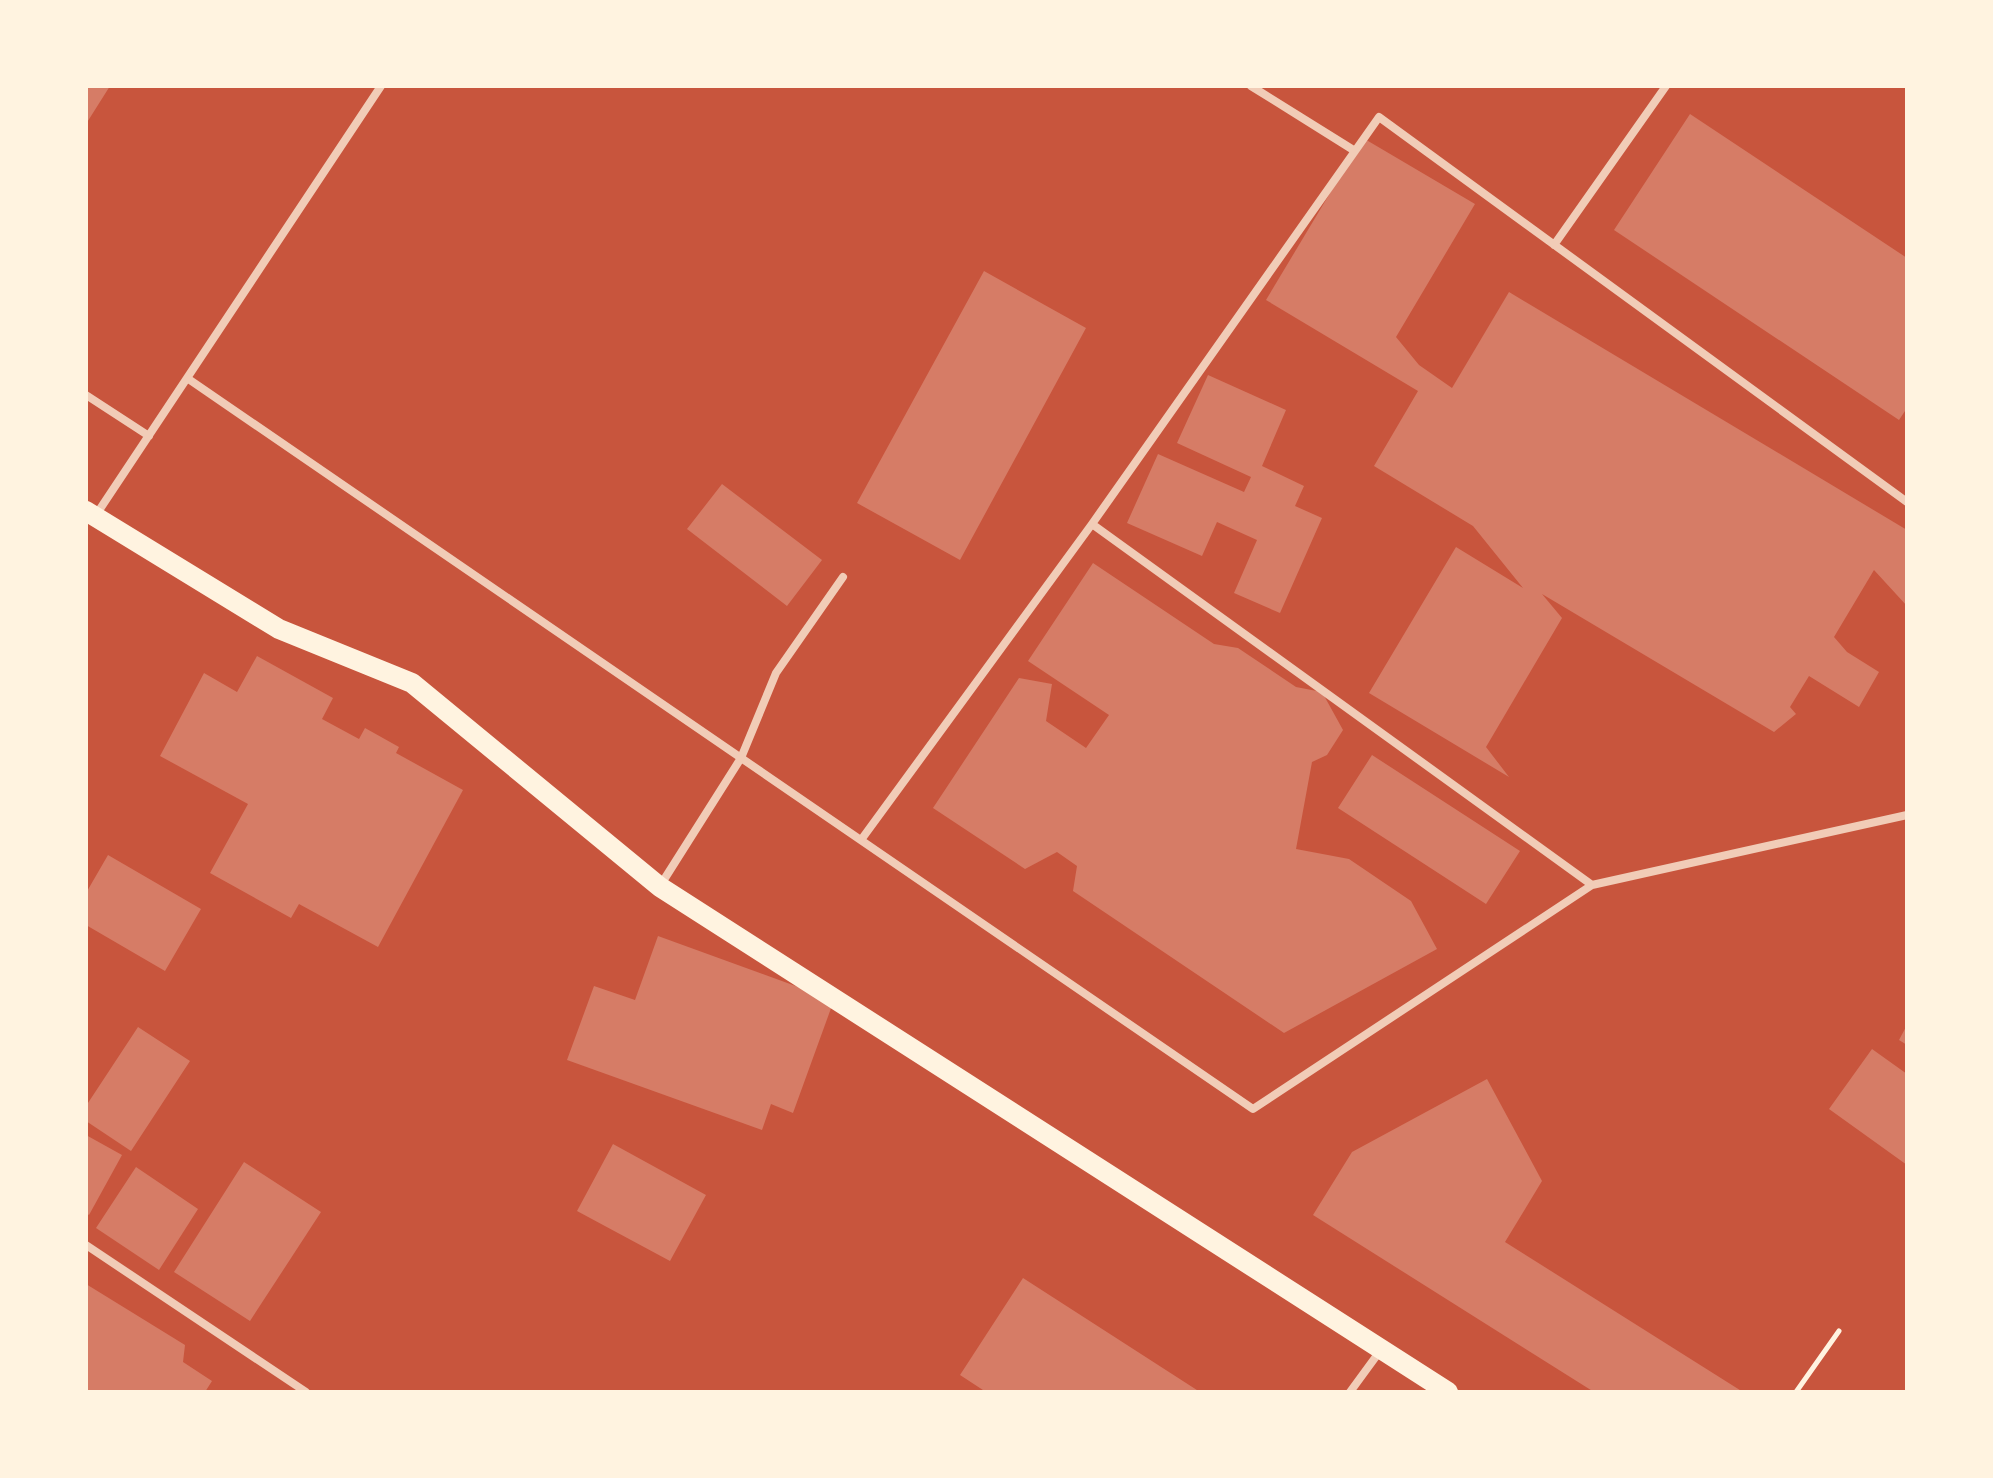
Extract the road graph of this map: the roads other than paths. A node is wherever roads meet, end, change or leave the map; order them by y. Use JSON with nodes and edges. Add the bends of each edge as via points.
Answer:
{"nodes":[{"id":1,"x":381,"y":86,"type":"edge"},
{"id":2,"x":1251,"y":86,"type":"edge"},
{"id":3,"x":1666,"y":86,"type":"edge"},
{"id":4,"x":1355,"y":151,"type":"junction"},
{"id":5,"x":1554,"y":245,"type":"junction"},
{"id":6,"x":187,"y":378,"type":"junction"},
{"id":7,"x":86,"y":395,"type":"edge"},
{"id":8,"x":149,"y":436,"type":"junction"},
{"id":9,"x":1907,"y":502,"type":"edge"},
{"id":10,"x":90,"y":514,"type":"edge"},
{"id":11,"x":1092,"y":524,"type":"junction"},
{"id":12,"x":843,"y":577,"type":"dead end"},
{"id":13,"x":741,"y":758,"type":"junction"},
{"id":14,"x":1907,"y":815,"type":"edge"},
{"id":15,"x":861,"y":840,"type":"junction"},
{"id":16,"x":1592,"y":885,"type":"junction"},
{"id":17,"x":660,"y":887,"type":"junction"},
{"id":18,"x":86,"y":1245,"type":"edge"},
{"id":19,"x":1382,"y":1349,"type":"junction"},
{"id":20,"x":306,"y":1392,"type":"edge"},
{"id":21,"x":1350,"y":1392,"type":"edge"},
{"id":22,"x":1448,"y":1392,"type":"edge"}],
"edges":[{"from":1,"to":6,"type":"street"},
{"from":2,"to":4,"type":"street"},
{"from":3,"to":5,"type":"street"},
{"from":4,"to":5,"type":"street","via":[[1379,117]]},
{"from":4,"to":11,"type":"street"},
{"from":5,"to":9,"type":"street"},
{"from":6,"to":8,"type":"street"},
{"from":6,"to":13,"type":"street"},
{"from":7,"to":8,"type":"street"},
{"from":8,"to":10,"type":"street"},
{"from":10,"to":17,"type":"main road","via":[[279,629],[412,683]]},
{"from":11,"to":15,"type":"street"},
{"from":11,"to":16,"type":"street"},
{"from":12,"to":13,"type":"street","via":[[776,673]]},
{"from":13,"to":15,"type":"street"},
{"from":13,"to":17,"type":"street"},
{"from":14,"to":16,"type":"street"},
{"from":15,"to":16,"type":"street","via":[[1253,1109]]},
{"from":17,"to":19,"type":"main road"},
{"from":18,"to":20,"type":"street"},
{"from":19,"to":21,"type":"street"},
{"from":19,"to":22,"type":"main road"}]}
